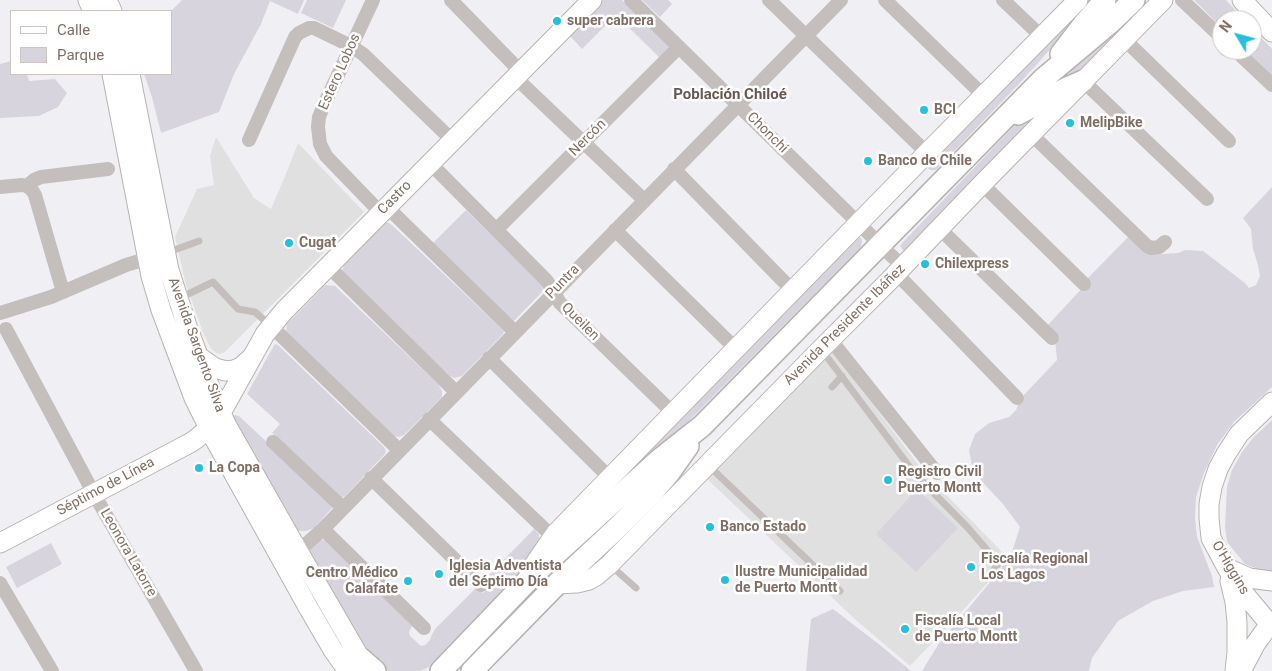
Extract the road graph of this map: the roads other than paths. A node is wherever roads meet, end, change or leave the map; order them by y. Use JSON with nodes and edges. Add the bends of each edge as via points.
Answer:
{"nodes":[{"id":1,"x":373,"y":0,"type":"edge"},
{"id":2,"x":451,"y":0,"type":"edge"},
{"id":3,"x":592,"y":0,"type":"edge"},
{"id":4,"x":631,"y":0,"type":"edge"},
{"id":5,"x":769,"y":0,"type":"edge"},
{"id":6,"x":840,"y":0,"type":"edge"},
{"id":7,"x":884,"y":0,"type":"edge"},
{"id":8,"x":1003,"y":0,"type":"edge"},
{"id":9,"x":1078,"y":0,"type":"edge"},
{"id":10,"x":1105,"y":0,"type":"edge"},
{"id":11,"x":1134,"y":0,"type":"edge"},
{"id":12,"x":1163,"y":0,"type":"edge"},
{"id":13,"x":1182,"y":0,"type":"edge"},
{"id":14,"x":1242,"y":0,"type":"edge"},
{"id":15,"x":1212,"y":28,"type":"edge"},
{"id":16,"x":1272,"y":32,"type":"edge"},
{"id":17,"x":806,"y":36,"type":"junction"},
{"id":18,"x":1042,"y":37,"type":"junction"},
{"id":19,"x":1124,"y":39,"type":"junction"},
{"id":20,"x":351,"y":46,"type":"junction"},
{"id":21,"x":679,"y":47,"type":"junction"},
{"id":22,"x":1246,"y":60,"type":"edge"},
{"id":23,"x":112,"y":75,"type":"edge"},
{"id":24,"x":130,"y":75,"type":"edge"},
{"id":25,"x":519,"y":75,"type":"junction"},
{"id":26,"x":1043,"y":79,"type":"junction"},
{"id":27,"x":1083,"y":81,"type":"junction"},
{"id":28,"x":1272,"y":85,"type":"edge"},
{"id":29,"x":984,"y":96,"type":"junction"},
{"id":30,"x":738,"y":104,"type":"junction"},
{"id":31,"x":1000,"y":123,"type":"junction"},
{"id":32,"x":1031,"y":134,"type":"junction"},
{"id":33,"x":249,"y":140,"type":"dead end"},
{"id":34,"x":452,"y":140,"type":"junction"},
{"id":35,"x":584,"y":142,"type":"junction"},
{"id":36,"x":1228,"y":142,"type":"dead end"},
{"id":37,"x":927,"y":153,"type":"junction"},
{"id":38,"x":430,"y":163,"type":"junction"},
{"id":39,"x":108,"y":169,"type":"dead end"},
{"id":40,"x":674,"y":169,"type":"junction"},
{"id":41,"x":982,"y":184,"type":"junction"},
{"id":42,"x":27,"y":186,"type":"junction"},
{"id":43,"x":0,"y":187,"type":"edge"},
{"id":44,"x":1207,"y":199,"type":"dead end"},
{"id":45,"x":644,"y":200,"type":"junction"},
{"id":46,"x":384,"y":210,"type":"junction"},
{"id":47,"x":858,"y":223,"type":"junction"},
{"id":48,"x":939,"y":228,"type":"junction"},
{"id":49,"x":496,"y":230,"type":"junction"},
{"id":50,"x":614,"y":230,"type":"junction"},
{"id":51,"x":198,"y":241,"type":"dead end"},
{"id":52,"x":1165,"y":242,"type":"dead end"},
{"id":53,"x":880,"y":245,"type":"junction"},
{"id":54,"x":166,"y":253,"type":"junction"},
{"id":55,"x":147,"y":258,"type":"junction"},
{"id":56,"x":328,"y":266,"type":"junction"},
{"id":57,"x":900,"y":270,"type":"junction"},
{"id":58,"x":1084,"y":284,"type":"dead end"},
{"id":59,"x":794,"y":291,"type":"junction"},
{"id":60,"x":63,"y":292,"type":"junction"},
{"id":61,"x":554,"y":292,"type":"junction"},
{"id":62,"x":178,"y":300,"type":"junction"},
{"id":63,"x":0,"y":313,"type":"edge"},
{"id":64,"x":271,"y":326,"type":"junction"},
{"id":65,"x":6,"y":328,"type":"dead end"},
{"id":66,"x":515,"y":332,"type":"junction"},
{"id":67,"x":1052,"y":338,"type":"dead end"},
{"id":68,"x":826,"y":344,"type":"junction"},
{"id":69,"x":736,"y":349,"type":"junction"},
{"id":70,"x":198,"y":356,"type":"junction"},
{"id":71,"x":252,"y":357,"type":"junction"},
{"id":72,"x":489,"y":358,"type":"junction"},
{"id":73,"x":842,"y":376,"type":"junction"},
{"id":74,"x":832,"y":387,"type":"dead end"},
{"id":75,"x":456,"y":392,"type":"junction"},
{"id":76,"x":1017,"y":398,"type":"dead end"},
{"id":77,"x":1272,"y":402,"type":"edge"},
{"id":78,"x":221,"y":413,"type":"junction"},
{"id":79,"x":673,"y":413,"type":"junction"},
{"id":80,"x":429,"y":419,"type":"junction"},
{"id":81,"x":702,"y":426,"type":"junction"},
{"id":82,"x":209,"y":428,"type":"junction"},
{"id":83,"x":273,"y":442,"type":"dead end"},
{"id":84,"x":399,"y":450,"type":"junction"},
{"id":85,"x":708,"y":465,"type":"junction"},
{"id":86,"x":937,"y":473,"type":"dead end"},
{"id":87,"x":371,"y":478,"type":"junction"},
{"id":88,"x":610,"y":478,"type":"junction"},
{"id":89,"x":94,"y":494,"type":"junction"},
{"id":90,"x":343,"y":508,"type":"junction"},
{"id":91,"x":323,"y":529,"type":"junction"},
{"id":92,"x":0,"y":543,"type":"edge"},
{"id":93,"x":556,"y":544,"type":"junction"},
{"id":94,"x":291,"y":557,"type":"junction"},
{"id":95,"x":610,"y":564,"type":"junction"},
{"id":96,"x":1227,"y":568,"type":"junction"},
{"id":97,"x":993,"y":571,"type":"dead end"},
{"id":98,"x":1272,"y":581,"type":"edge"},
{"id":99,"x":0,"y":583,"type":"edge"},
{"id":100,"x":558,"y":584,"type":"junction"},
{"id":101,"x":482,"y":585,"type":"dead end"},
{"id":102,"x":636,"y":588,"type":"dead end"},
{"id":103,"x":840,"y":591,"type":"dead end"},
{"id":104,"x":1271,"y":624,"type":"edge"},
{"id":105,"x":424,"y":628,"type":"dead end"},
{"id":106,"x":442,"y":667,"type":"edge"},
{"id":107,"x":363,"y":668,"type":"edge"},
{"id":108,"x":52,"y":671,"type":"edge"},
{"id":109,"x":196,"y":671,"type":"edge"},
{"id":110,"x":472,"y":671,"type":"edge"},
{"id":111,"x":1235,"y":671,"type":"edge"},
{"id":112,"x":1241,"y":671,"type":"edge"}],
"edges":[{"from":1,"to":20,"type":"street","name":"Estero Lobos"},
{"from":2,"to":25,"type":"street"},
{"from":3,"to":25,"type":"street","name":"Castro"},
{"from":4,"to":21,"type":"street","name":"Chonchi"},
{"from":5,"to":17,"type":"street"},
{"from":6,"to":17,"type":"street","name":"Puntra"},
{"from":7,"to":29,"type":"street"},
{"from":8,"to":18,"type":"street"},
{"from":9,"to":18,"type":"street"},
{"from":10,"to":26,"type":"main road"},
{"from":11,"to":26,"type":"main road"},
{"from":12,"to":19,"type":"street","name":"Avenida Presidente Ibáñez"},
{"from":13,"to":15,"type":"street"},
{"from":14,"to":16,"type":"street"},
{"from":17,"to":30,"type":"street","name":"Puntra"},
{"from":17,"to":37,"type":"street"},
{"from":18,"to":29,"type":"street"},
{"from":19,"to":27,"type":"street","name":"Avenida Presidente Ibáñez"},
{"from":19,"to":36,"type":"street"},
{"from":20,"to":33,"type":"street","via":[[314,28],[299,32]]},
{"from":20,"to":34,"type":"street"},
{"from":20,"to":46,"type":"street","name":"Estero Lobos","via":[[322,107],[318,127],[320,144],[331,162]]},
{"from":21,"to":30,"type":"street","name":"Chonchi"},
{"from":21,"to":35,"type":"street","name":"Nercón"},
{"from":22,"to":28,"type":"street"},
{"from":23,"to":55,"type":"street","name":"Avenida Sargento Silva"},
{"from":24,"to":54,"type":"street","name":"Avenida Sargento Silva"},
{"from":25,"to":34,"type":"street","name":"Castro"},
{"from":25,"to":35,"type":"street"},
{"from":26,"to":31,"type":"main road"},
{"from":27,"to":31,"type":"main road"},
{"from":27,"to":32,"type":"street","name":"Avenida Presidente Ibáñez"},
{"from":27,"to":44,"type":"street"},
{"from":29,"to":37,"type":"street"},
{"from":30,"to":40,"type":"street","name":"Puntra"},
{"from":30,"to":47,"type":"street","name":"Chonchi"},
{"from":31,"to":53,"type":"main road"},
{"from":32,"to":41,"type":"street","name":"Avenida Presidente Ibáñez"},
{"from":32,"to":52,"type":"street","via":[[1147,246],[1159,247]]},
{"from":34,"to":38,"type":"street","name":"Castro"},
{"from":35,"to":45,"type":"street"},
{"from":35,"to":49,"type":"street","name":"Nercón"},
{"from":37,"to":47,"type":"street"},
{"from":38,"to":46,"type":"street","name":"Castro"},
{"from":38,"to":49,"type":"street","name":"Queilen"},
{"from":39,"to":42,"type":"street","via":[[41,177]]},
{"from":40,"to":45,"type":"street","name":"Puntra"},
{"from":40,"to":59,"type":"street"},
{"from":41,"to":48,"type":"street","name":"Avenida Presidente Ibáñez"},
{"from":41,"to":58,"type":"street"},
{"from":42,"to":43,"type":"street"},
{"from":42,"to":60,"type":"street","via":[[35,195]]},
{"from":45,"to":50,"type":"street","name":"Puntra"},
{"from":46,"to":56,"type":"street","name":"Castro"},
{"from":46,"to":66,"type":"street","name":"Estero Lobos"},
{"from":47,"to":53,"type":"street","name":"Chonchi"},
{"from":47,"to":59,"type":"street"},
{"from":48,"to":57,"type":"street","name":"Avenida Presidente Ibáñez"},
{"from":48,"to":67,"type":"street"},
{"from":49,"to":61,"type":"street","name":"Queilen","via":[[548,281]]},
{"from":50,"to":61,"type":"street","name":"Puntra"},
{"from":50,"to":69,"type":"street"},
{"from":51,"to":54,"type":"lane"},
{"from":53,"to":57,"type":"street","name":"Chonchi"},
{"from":53,"to":81,"type":"main road"},
{"from":54,"to":55,"type":"street"},
{"from":54,"to":62,"type":"street","name":"Avenida Sargento Silva"},
{"from":55,"to":60,"type":"street"},
{"from":55,"to":82,"type":"street","name":"Avenida Sargento Silva","via":[[161,310],[194,398]]},
{"from":56,"to":64,"type":"street","name":"Castro"},
{"from":56,"to":75,"type":"street"},
{"from":57,"to":68,"type":"street","name":"Avenida Presidente Ibáñez"},
{"from":57,"to":76,"type":"street","name":"Chonchi"},
{"from":59,"to":69,"type":"street"},
{"from":60,"to":63,"type":"street"},
{"from":61,"to":66,"type":"street","name":"Puntra"},
{"from":61,"to":79,"type":"street","name":"Queilen","via":[[560,303]]},
{"from":62,"to":64,"type":"lane","via":[[213,282],[238,309],[255,312]]},
{"from":62,"to":70,"type":"street","name":"Avenida Sargento Silva"},
{"from":64,"to":71,"type":"street","name":"Castro"},
{"from":64,"to":84,"type":"street"},
{"from":65,"to":89,"type":"street","name":"Leonora Latorre"},
{"from":66,"to":72,"type":"street","name":"Puntra"},
{"from":68,"to":73,"type":"lane"},
{"from":68,"to":85,"type":"street","name":"Avenida Presidente Ibáñez"},
{"from":68,"to":86,"type":"street"},
{"from":69,"to":79,"type":"street"},
{"from":70,"to":71,"type":"street","via":[[215,368],[226,371],[241,367]]},
{"from":70,"to":78,"type":"street","name":"Avenida Sargento Silva"},
{"from":71,"to":78,"type":"street","name":"Castro"},
{"from":72,"to":75,"type":"street","name":"Puntra"},
{"from":72,"to":88,"type":"street"},
{"from":73,"to":74,"type":"lane"},
{"from":73,"to":97,"type":"lane","via":[[915,474],[993,557],[996,561]]},
{"from":75,"to":80,"type":"street","name":"Puntra"},
{"from":77,"to":96,"type":"street","name":"O'Higgins","via":[[1239,434],[1218,469],[1212,487],[1210,528]]},
{"from":78,"to":82,"type":"street","name":"Séptimo de Línea"},
{"from":78,"to":94,"type":"street","name":"Avenida Sargento Silva"},
{"from":79,"to":88,"type":"street"},
{"from":80,"to":84,"type":"street","name":"Puntra"},
{"from":80,"to":93,"type":"street"},
{"from":81,"to":93,"type":"main road"},
{"from":81,"to":100,"type":"main road","via":[[652,493]]},
{"from":82,"to":89,"type":"street","name":"Séptimo de Línea","via":[[190,443]]},
{"from":82,"to":94,"type":"street","name":"Avenida Sargento Silva"},
{"from":83,"to":90,"type":"street"},
{"from":84,"to":87,"type":"street","name":"Puntra"},
{"from":85,"to":95,"type":"street","name":"Avenida Presidente Ibáñez"},
{"from":85,"to":103,"type":"lane"},
{"from":87,"to":90,"type":"street","name":"Puntra"},
{"from":87,"to":101,"type":"street"},
{"from":88,"to":93,"type":"street"},
{"from":89,"to":92,"type":"street","name":"Séptimo de Línea"},
{"from":89,"to":109,"type":"street","name":"Leonora Latorre"},
{"from":90,"to":91,"type":"street","name":"Puntra"},
{"from":91,"to":94,"type":"street","name":"Puntra"},
{"from":91,"to":105,"type":"street"},
{"from":93,"to":100,"type":"main road","via":[[555,576]]},
{"from":93,"to":106,"type":"main road","via":[[510,599]]},
{"from":94,"to":107,"type":"street","name":"Avenida Sargento Silva"},
{"from":95,"to":100,"type":"street","name":"Avenida Presidente Ibáñez","via":[[589,580]]},
{"from":95,"to":102,"type":"lane"},
{"from":96,"to":98,"type":"street","via":[[1249,578]]},
{"from":96,"to":104,"type":"street","name":"O'Higgins"},
{"from":96,"to":111,"type":"street","via":[[1236,602]]},
{"from":99,"to":108,"type":"street"},
{"from":100,"to":110,"type":"main road"},
{"from":104,"to":112,"type":"street"}]}
